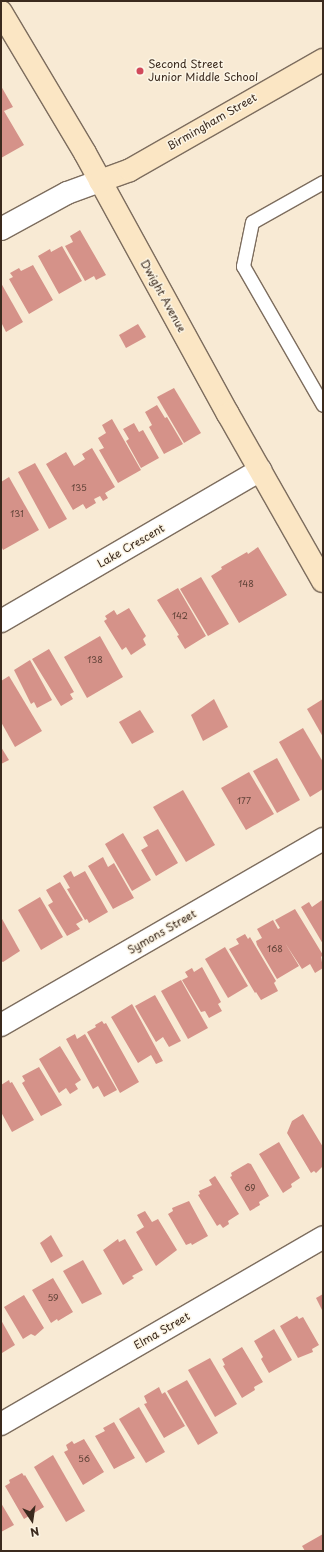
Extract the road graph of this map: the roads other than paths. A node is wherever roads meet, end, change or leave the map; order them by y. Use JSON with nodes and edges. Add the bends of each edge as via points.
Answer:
{"nodes":[{"id":1,"x":1,"y":12,"type":"edge"},
{"id":2,"x":323,"y":60,"type":"edge"},
{"id":3,"x":100,"y":181,"type":"junction"},
{"id":4,"x":323,"y":182,"type":"edge"},
{"id":5,"x":1,"y":229,"type":"edge"},
{"id":6,"x":323,"y":405,"type":"edge"},
{"id":7,"x":260,"y":470,"type":"junction"},
{"id":8,"x":323,"y":581,"type":"edge"},
{"id":9,"x":1,"y":621,"type":"edge"},
{"id":10,"x":323,"y":839,"type":"edge"},
{"id":11,"x":1,"y":1025,"type":"edge"},
{"id":12,"x":323,"y":1237,"type":"edge"},
{"id":13,"x":1,"y":1424,"type":"edge"}],
"edges":[{"from":1,"to":3,"type":"street","name":"Dwight Avenue"},
{"from":2,"to":3,"type":"street","name":"Birmingham Street","via":[[130,170]]},
{"from":3,"to":5,"type":"street","via":[[67,193]]},
{"from":3,"to":7,"type":"street","name":"Dwight Avenue"},
{"from":4,"to":6,"type":"lane","via":[[252,222],[243,266]]},
{"from":7,"to":8,"type":"street","name":"Dwight Avenue"},
{"from":7,"to":9,"type":"street","name":"Lake Crescent"},
{"from":10,"to":11,"type":"street","name":"Symons Street"},
{"from":12,"to":13,"type":"street","name":"Elma Street"}]}
